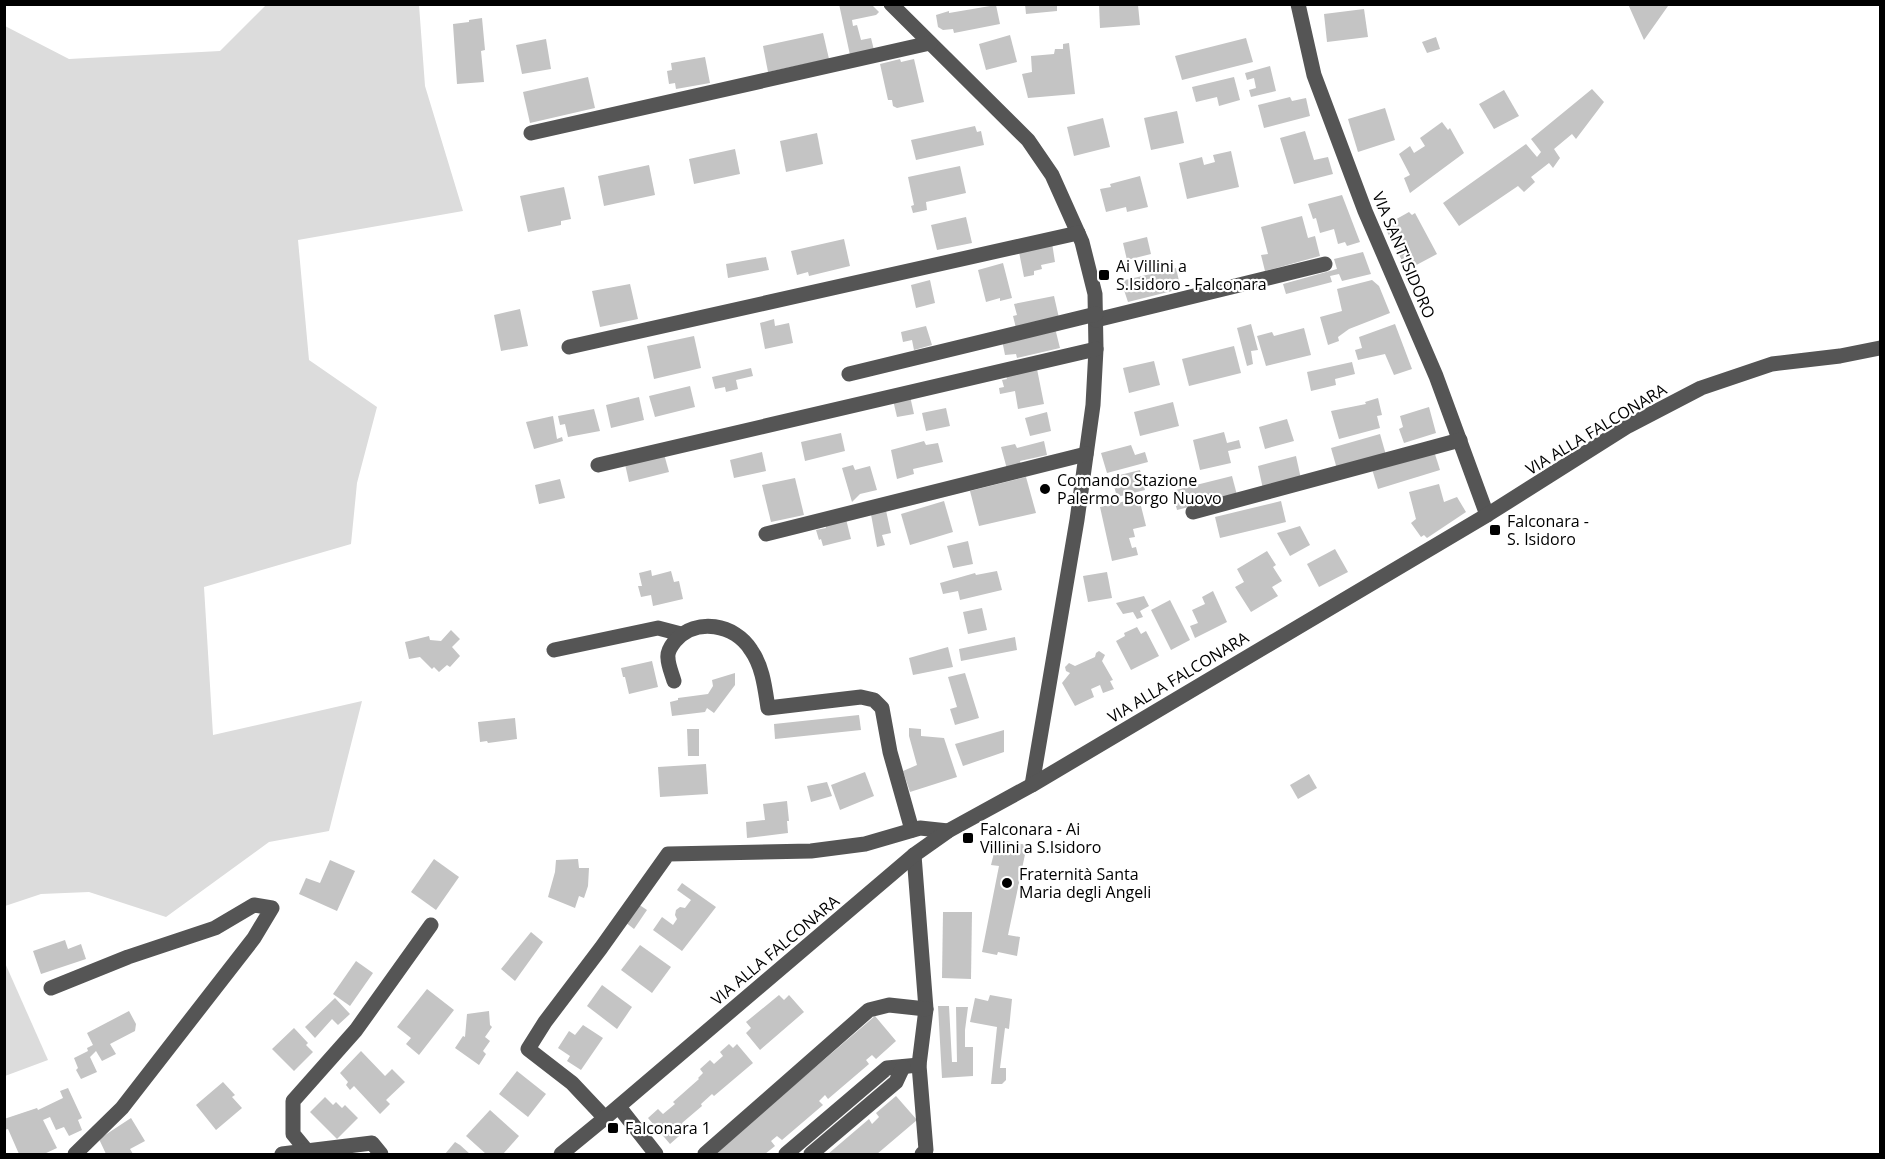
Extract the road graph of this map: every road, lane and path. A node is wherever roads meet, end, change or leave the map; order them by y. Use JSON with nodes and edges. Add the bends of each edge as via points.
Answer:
{"nodes":[{"id":1,"x":891,"y":4,"type":"edge"},
{"id":2,"x":1298,"y":4,"type":"edge"},
{"id":3,"x":930,"y":43,"type":"junction"},
{"id":4,"x":531,"y":133,"type":"dead end"},
{"id":5,"x":1078,"y":233,"type":"junction"},
{"id":6,"x":1325,"y":264,"type":"dead end"},
{"id":7,"x":1096,"y":317,"type":"junction"},
{"id":8,"x":569,"y":347,"type":"dead end"},
{"id":9,"x":1881,"y":348,"type":"edge"},
{"id":10,"x":1096,"y":349,"type":"junction"},
{"id":11,"x":849,"y":374,"type":"dead end"},
{"id":12,"x":1460,"y":440,"type":"junction"},
{"id":13,"x":1086,"y":454,"type":"junction"},
{"id":14,"x":598,"y":465,"type":"dead end"},
{"id":15,"x":1193,"y":512,"type":"dead end"},
{"id":16,"x":1487,"y":515,"type":"junction"},
{"id":17,"x":766,"y":534,"type":"dead end"},
{"id":18,"x":681,"y":634,"type":"junction"},
{"id":19,"x":554,"y":650,"type":"dead end"},
{"id":20,"x":674,"y":681,"type":"dead end"},
{"id":21,"x":1032,"y":784,"type":"junction"},
{"id":22,"x":912,"y":830,"type":"junction"},
{"id":23,"x":948,"y":831,"type":"junction"},
{"id":24,"x":914,"y":855,"type":"junction"},
{"id":25,"x":431,"y":925,"type":"dead end"},
{"id":26,"x":51,"y":988,"type":"dead end"},
{"id":27,"x":926,"y":1009,"type":"junction"},
{"id":28,"x":919,"y":1065,"type":"junction"},
{"id":29,"x":903,"y":1067,"type":"junction"},
{"id":30,"x":619,"y":1107,"type":"junction"},
{"id":31,"x":605,"y":1118,"type":"junction"},
{"id":32,"x":307,"y":1151,"type":"junction"},
{"id":33,"x":75,"y":1155,"type":"edge"},
{"id":34,"x":282,"y":1155,"type":"edge"},
{"id":35,"x":381,"y":1155,"type":"edge"},
{"id":36,"x":561,"y":1155,"type":"edge"},
{"id":37,"x":656,"y":1155,"type":"edge"},
{"id":38,"x":705,"y":1155,"type":"edge"},
{"id":39,"x":786,"y":1155,"type":"edge"},
{"id":40,"x":811,"y":1155,"type":"edge"},
{"id":41,"x":922,"y":1155,"type":"edge"}],
"edges":[{"from":1,"to":3,"type":"street"},
{"from":2,"to":12,"type":"street","name":"VIA SANT'ISIDORO","via":[[1314,75],[1365,211]]},
{"from":3,"to":4,"type":"street"},
{"from":3,"to":5,"type":"street","via":[[1028,140],[1052,175]]},
{"from":5,"to":7,"type":"street","via":[[1095,294]]},
{"from":5,"to":8,"type":"street"},
{"from":6,"to":7,"type":"street"},
{"from":7,"to":10,"type":"street"},
{"from":7,"to":11,"type":"street"},
{"from":9,"to":16,"type":"street","name":"VIA ALLA FALCONARA","via":[[1772,364],[1701,388],[1628,426]]},
{"from":10,"to":13,"type":"street"},
{"from":10,"to":14,"type":"street"},
{"from":12,"to":15,"type":"street"},
{"from":12,"to":16,"type":"street","name":"VIA SANT'ISIDORO"},
{"from":13,"to":17,"type":"street"},
{"from":13,"to":21,"type":"street"},
{"from":16,"to":21,"type":"street","name":"VIA ALLA FALCONARA"},
{"from":18,"to":19,"type":"street","via":[[658,628]]},
{"from":18,"to":20,"type":"street","via":[[667,657]]},
{"from":18,"to":22,"type":"street","via":[[704,625],[716,626],[741,639],[760,667],[768,708],[861,697],[874,700],[882,708]]},
{"from":21,"to":23,"type":"street","name":"VIA ALLA FALCONARA"},
{"from":22,"to":23,"type":"street"},
{"from":22,"to":31,"type":"street","via":[[865,844],[811,851],[668,855],[528,1049],[572,1083]]},
{"from":23,"to":24,"type":"street","name":"VIA ALLA FALCONARA"},
{"from":24,"to":27,"type":"street"},
{"from":24,"to":30,"type":"street","name":"VIA ALLA FALCONARA"},
{"from":25,"to":32,"type":"street","via":[[356,1030],[293,1101],[293,1134]]},
{"from":26,"to":33,"type":"street","via":[[215,928],[254,905],[272,908],[254,938],[122,1108]]},
{"from":27,"to":28,"type":"street"},
{"from":27,"to":38,"type":"street","via":[[889,1005],[869,1010]]},
{"from":28,"to":29,"type":"street"},
{"from":28,"to":41,"type":"street","via":[[926,1150]]},
{"from":29,"to":39,"type":"street","via":[[887,1068]]},
{"from":29,"to":40,"type":"street","via":[[896,1082]]},
{"from":30,"to":31,"type":"street","name":"VIA ALLA FALCONARA"},
{"from":30,"to":37,"type":"street"},
{"from":31,"to":36,"type":"street","name":"VIA ALLA FALCONARA"},
{"from":32,"to":34,"type":"street"},
{"from":32,"to":35,"type":"street","via":[[372,1143]]}]}
